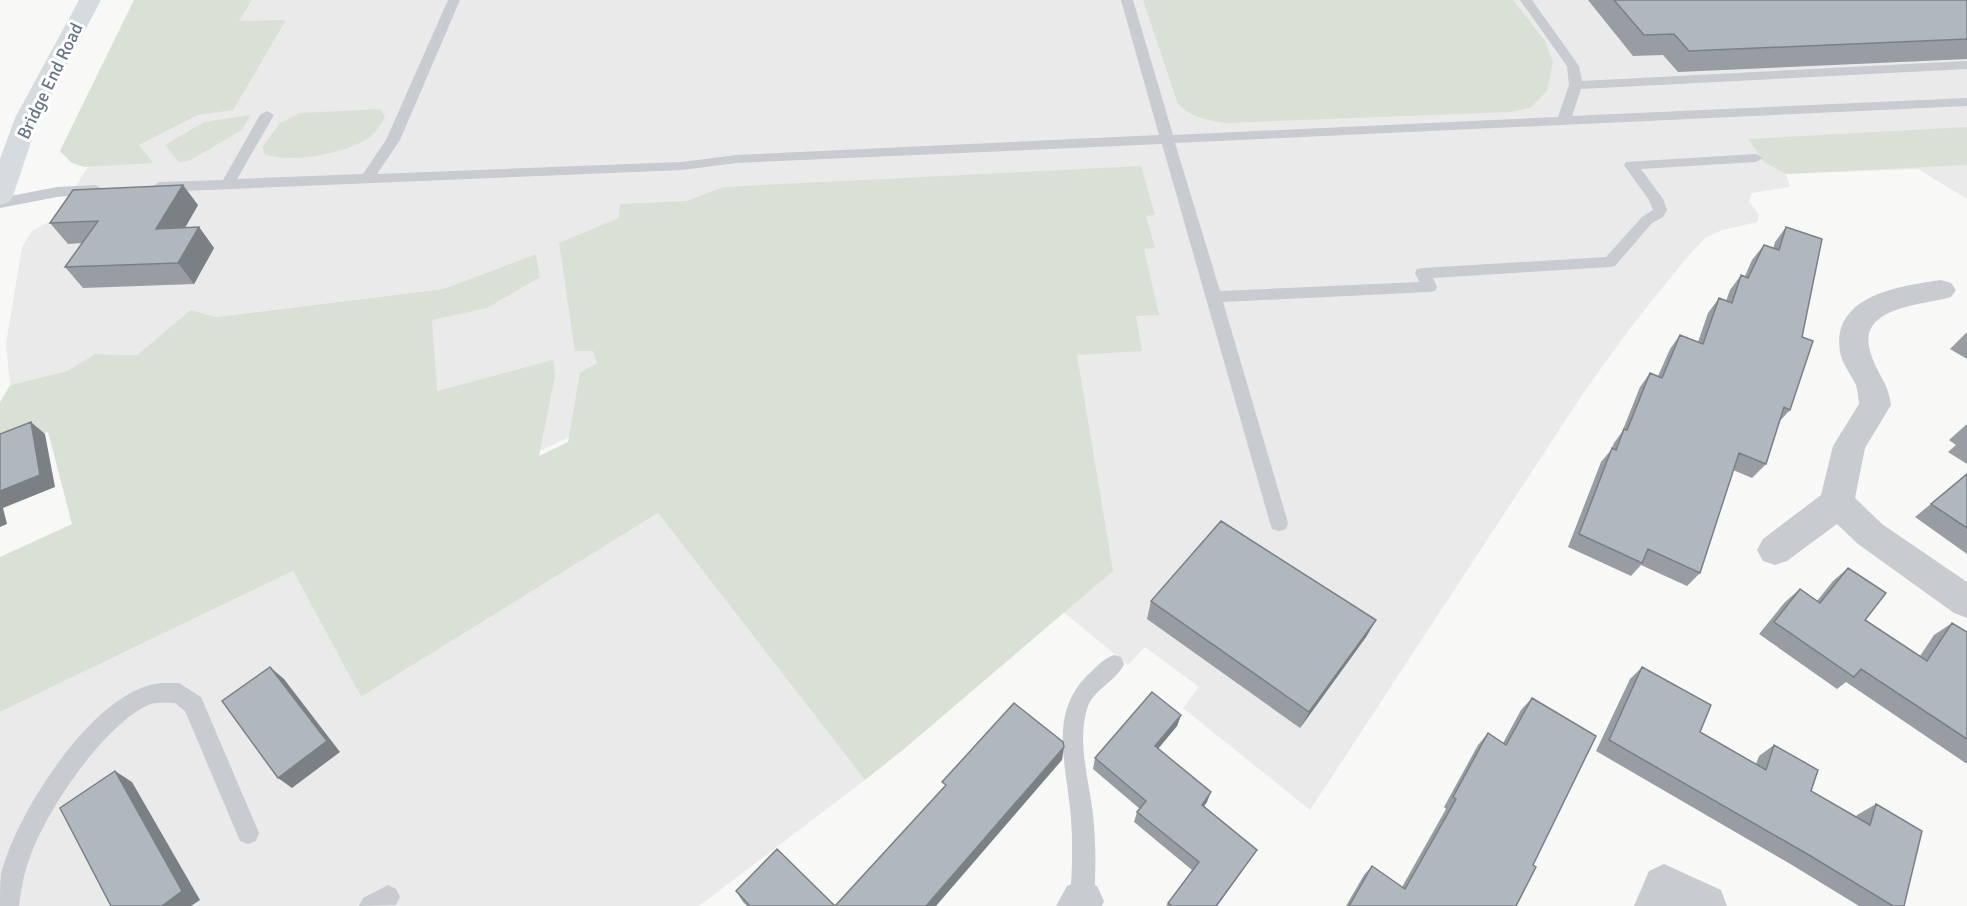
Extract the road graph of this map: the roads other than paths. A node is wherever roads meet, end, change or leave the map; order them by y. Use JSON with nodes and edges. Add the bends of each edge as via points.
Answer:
{"nodes":[{"id":1,"x":90,"y":0,"type":"edge"},
{"id":2,"x":454,"y":0,"type":"edge"},
{"id":3,"x":1127,"y":0,"type":"edge"},
{"id":4,"x":1526,"y":0,"type":"edge"},
{"id":5,"x":1967,"y":65,"type":"edge"},
{"id":6,"x":1576,"y":85,"type":"junction"},
{"id":7,"x":1967,"y":102,"type":"edge"},
{"id":8,"x":267,"y":115,"type":"dead end"},
{"id":9,"x":1564,"y":120,"type":"junction"},
{"id":10,"x":1168,"y":139,"type":"junction"},
{"id":11,"x":1756,"y":158,"type":"dead end"},
{"id":12,"x":366,"y":180,"type":"junction"},
{"id":13,"x":228,"y":183,"type":"junction"},
{"id":14,"x":150,"y":188,"type":"edge"},
{"id":15,"x":115,"y":189,"type":"edge"},
{"id":16,"x":0,"y":196,"type":"edge"},
{"id":17,"x":0,"y":203,"type":"edge"},
{"id":18,"x":1941,"y":290,"type":"dead end"},
{"id":19,"x":1213,"y":297,"type":"junction"},
{"id":20,"x":1837,"y":502,"type":"junction"},
{"id":21,"x":1279,"y":523,"type":"dead end"},
{"id":22,"x":1775,"y":550,"type":"dead end"},
{"id":23,"x":1967,"y":602,"type":"edge"},
{"id":24,"x":1114,"y":664,"type":"dead end"},
{"id":25,"x":248,"y":833,"type":"dead end"},
{"id":26,"x":1080,"y":903,"type":"edge"},
{"id":27,"x":7,"y":906,"type":"edge"},
{"id":28,"x":1656,"y":906,"type":"edge"},
{"id":29,"x":1706,"y":906,"type":"edge"}],
"edges":[{"from":1,"to":16,"type":"main road","name":"Bridge End Road","via":[[27,118]]},
{"from":2,"to":12,"type":"lane","via":[[393,140]]},
{"from":3,"to":10,"type":"lane"},
{"from":4,"to":6,"type":"lane","via":[[1573,66]]},
{"from":5,"to":6,"type":"lane"},
{"from":6,"to":9,"type":"lane"},
{"from":7,"to":9,"type":"lane"},
{"from":8,"to":13,"type":"lane"},
{"from":9,"to":10,"type":"lane"},
{"from":10,"to":12,"type":"lane"},
{"from":10,"to":19,"type":"lane"},
{"from":11,"to":19,"type":"lane","via":[[1631,165],[1660,210],[1610,262],[1423,273],[1429,287]]},
{"from":12,"to":13,"type":"lane"},
{"from":13,"to":14,"type":"lane"},
{"from":15,"to":17,"type":"lane","via":[[57,192]]},
{"from":18,"to":20,"type":"street","via":[[1878,304],[1857,325],[1855,353],[1873,388],[1875,405],[1849,446]]},
{"from":19,"to":21,"type":"lane"},
{"from":20,"to":22,"type":"street"},
{"from":20,"to":23,"type":"street","via":[[1870,534]]},
{"from":24,"to":26,"type":"lane","via":[[1082,697],[1075,718],[1073,747],[1084,866]]},
{"from":25,"to":27,"type":"lane","via":[[193,704],[178,693],[145,696],[128,705],[98,732],[42,806],[19,853]]},
{"from":28,"to":29,"type":"street","via":[[1664,886]]}]}
